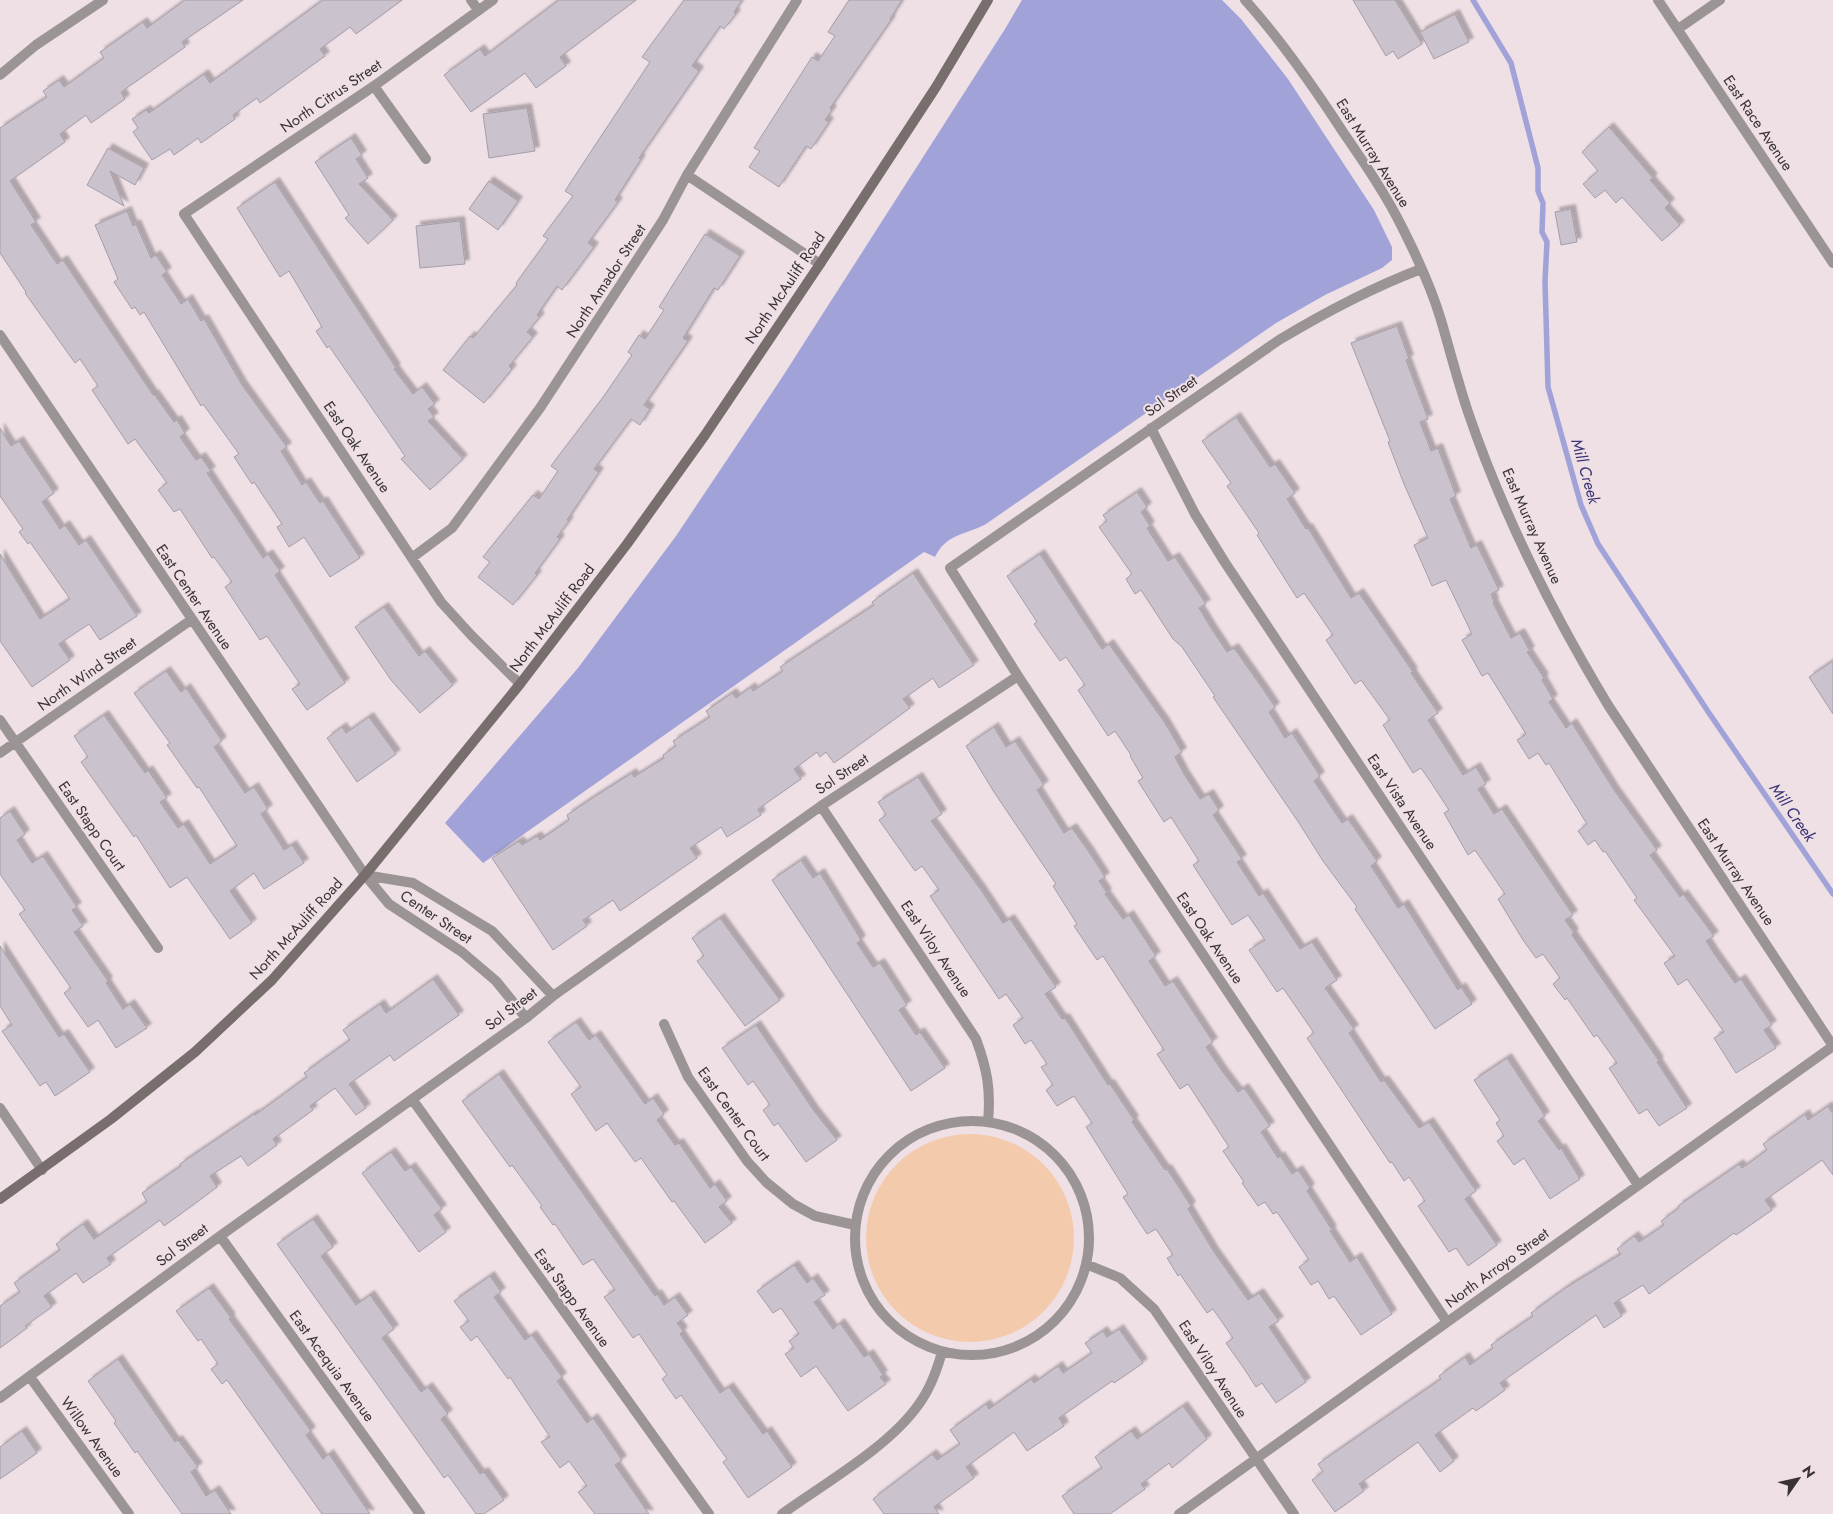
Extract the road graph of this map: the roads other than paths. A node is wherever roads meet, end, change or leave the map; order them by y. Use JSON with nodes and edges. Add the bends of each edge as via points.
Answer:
{"nodes":[{"id":1,"x":102,"y":0,"type":"edge"},
{"id":2,"x":471,"y":0,"type":"edge"},
{"id":3,"x":493,"y":0,"type":"edge"},
{"id":4,"x":797,"y":0,"type":"edge"},
{"id":5,"x":988,"y":0,"type":"edge"},
{"id":6,"x":1246,"y":0,"type":"edge"},
{"id":7,"x":1658,"y":0,"type":"edge"},
{"id":8,"x":1720,"y":0,"type":"edge"},
{"id":9,"x":478,"y":10,"type":"junction"},
{"id":10,"x":1678,"y":29,"type":"junction"},
{"id":11,"x":0,"y":75,"type":"edge"},
{"id":12,"x":374,"y":86,"type":"junction"},
{"id":13,"x":426,"y":159,"type":"dead end"},
{"id":14,"x":687,"y":175,"type":"junction"},
{"id":15,"x":184,"y":214,"type":"joint"},
{"id":16,"x":1833,"y":263,"type":"edge"},
{"id":17,"x":820,"y":264,"type":"junction"},
{"id":18,"x":1421,"y":269,"type":"junction"},
{"id":19,"x":0,"y":335,"type":"edge"},
{"id":20,"x":1151,"y":428,"type":"junction"},
{"id":21,"x":413,"y":557,"type":"junction"},
{"id":22,"x":950,"y":568,"type":"joint"},
{"id":23,"x":191,"y":620,"type":"junction"},
{"id":24,"x":1018,"y":676,"type":"junction"},
{"id":25,"x":520,"y":684,"type":"junction"},
{"id":26,"x":0,"y":720,"type":"edge"},
{"id":27,"x":15,"y":742,"type":"junction"},
{"id":28,"x":0,"y":753,"type":"edge"},
{"id":29,"x":821,"y":806,"type":"junction"},
{"id":30,"x":365,"y":875,"type":"junction"},
{"id":31,"x":158,"y":948,"type":"dead end"},
{"id":32,"x":553,"y":996,"type":"junction"},
{"id":33,"x":526,"y":1018,"type":"junction"},
{"id":34,"x":664,"y":1024,"type":"dead end"},
{"id":35,"x":1833,"y":1046,"type":"edge"},
{"id":36,"x":412,"y":1099,"type":"junction"},
{"id":37,"x":0,"y":1108,"type":"edge"},
{"id":38,"x":988,"y":1122,"type":"junction"},
{"id":39,"x":42,"y":1170,"type":"junction"},
{"id":40,"x":1638,"y":1186,"type":"junction"},
{"id":41,"x":0,"y":1199,"type":"edge"},
{"id":42,"x":855,"y":1225,"type":"junction"},
{"id":43,"x":220,"y":1236,"type":"junction"},
{"id":44,"x":1086,"y":1264,"type":"junction"},
{"id":45,"x":1447,"y":1322,"type":"junction"},
{"id":46,"x":942,"y":1352,"type":"junction"},
{"id":47,"x":30,"y":1377,"type":"junction"},
{"id":48,"x":0,"y":1398,"type":"edge"},
{"id":49,"x":1255,"y":1459,"type":"junction"},
{"id":50,"x":129,"y":1514,"type":"edge"},
{"id":51,"x":420,"y":1514,"type":"edge"},
{"id":52,"x":709,"y":1514,"type":"edge"},
{"id":53,"x":782,"y":1514,"type":"edge"},
{"id":54,"x":1179,"y":1514,"type":"edge"},
{"id":55,"x":1294,"y":1514,"type":"edge"}],
"edges":[{"from":1,"to":11,"type":"street"},
{"from":2,"to":9,"type":"street"},
{"from":3,"to":9,"type":"street","name":"North Citrus Street"},
{"from":4,"to":14,"type":"street","name":"North Amador Street"},
{"from":5,"to":17,"type":"street","name":"North McAuliff Road","via":[[936,87]]},
{"from":6,"to":18,"type":"street","name":"East Murray Avenue","via":[[1301,68],[1374,179]]},
{"from":7,"to":10,"type":"street","name":"East Race Avenue"},
{"from":8,"to":10,"type":"street"},
{"from":9,"to":12,"type":"street","name":"North Citrus Street"},
{"from":10,"to":16,"type":"street","name":"East Race Avenue"},
{"from":12,"to":13,"type":"street"},
{"from":12,"to":15,"type":"street","name":"North Citrus Street"},
{"from":14,"to":17,"type":"street"},
{"from":14,"to":21,"type":"street","name":"North Amador Street","via":[[663,220],[618,290],[470,506],[452,528]]},
{"from":15,"to":21,"type":"street","name":"East Oak Avenue"},
{"from":17,"to":25,"type":"street","name":"North McAuliff Road","via":[[650,513]]},
{"from":18,"to":20,"type":"street","name":"Sol Street","via":[[1323,313],[1251,358]]},
{"from":18,"to":35,"type":"street","name":"East Murray Avenue","via":[[1486,460],[1536,573],[1574,648],[1608,705]]},
{"from":19,"to":23,"type":"street","name":"East Center Avenue"},
{"from":20,"to":22,"type":"street","name":"Sol Street"},
{"from":20,"to":40,"type":"street","name":"East Vista Avenue","via":[[1195,514],[1224,561]]},
{"from":21,"to":25,"type":"street","name":"East Oak Avenue","via":[[441,602]]},
{"from":22,"to":24,"type":"street","name":"East Oak Avenue"},
{"from":23,"to":27,"type":"street","name":"North Wind Street"},
{"from":23,"to":30,"type":"street","name":"East Center Avenue"},
{"from":24,"to":29,"type":"street","name":"Sol Street"},
{"from":24,"to":45,"type":"street","name":"East Oak Avenue"},
{"from":25,"to":30,"type":"street","name":"North McAuliff Road"},
{"from":26,"to":27,"type":"street","name":"East Stapp Court"},
{"from":27,"to":28,"type":"street","name":"North Wind Street"},
{"from":27,"to":31,"type":"street","name":"East Stapp Court"},
{"from":29,"to":32,"type":"street","name":"Sol Street"},
{"from":29,"to":38,"type":"street","name":"East Viloy Avenue","via":[[976,1039],[990,1086]]},
{"from":30,"to":32,"type":"street","name":"Center Street","via":[[413,883],[492,932]]},
{"from":30,"to":33,"type":"street","name":"Center Street","via":[[390,904],[462,952],[496,981]]},
{"from":30,"to":39,"type":"street","name":"North McAuliff Road","via":[[272,980],[195,1052]]},
{"from":32,"to":33,"type":"street","name":"Sol Street"},
{"from":33,"to":36,"type":"street","name":"Sol Street"},
{"from":34,"to":42,"type":"street","name":"East Center Court","via":[[688,1077],[747,1161],[766,1182],[793,1204],[815,1216]]},
{"from":35,"to":40,"type":"street","name":"North Arroyo Street"},
{"from":36,"to":43,"type":"street","name":"Sol Street"},
{"from":36,"to":52,"type":"street","name":"East Stapp Avenue"},
{"from":37,"to":39,"type":"street"},
{"from":38,"to":42,"type":"street","via":[[954,1122],[918,1133],[887,1156],[865,1188]]},
{"from":38,"to":44,"type":"street","via":[[1027,1134],[1057,1157],[1073,1180],[1089,1224]]},
{"from":39,"to":41,"type":"street","name":"North McAuliff Road"},
{"from":40,"to":45,"type":"street","name":"North Arroyo Street"},
{"from":42,"to":46,"type":"street","via":[[856,1258],[866,1291],[886,1318],[912,1340]]},
{"from":43,"to":47,"type":"street","name":"Sol Street"},
{"from":43,"to":51,"type":"street","name":"East Acequia Avenue"},
{"from":44,"to":46,"type":"street","via":[[1074,1297],[1050,1326],[1018,1347],[981,1356]]},
{"from":44,"to":49,"type":"street","name":"East Viloy Avenue","via":[[1120,1278],[1154,1309]]},
{"from":45,"to":49,"type":"street","name":"North Arroyo Street"},
{"from":46,"to":53,"type":"street","via":[[932,1381],[902,1425]]},
{"from":47,"to":48,"type":"street","name":"Sol Street"},
{"from":47,"to":50,"type":"street","name":"Willow Avenue"},
{"from":49,"to":54,"type":"street","name":"North Arroyo Street"},
{"from":49,"to":55,"type":"street","name":"East Viloy Avenue"}]}
